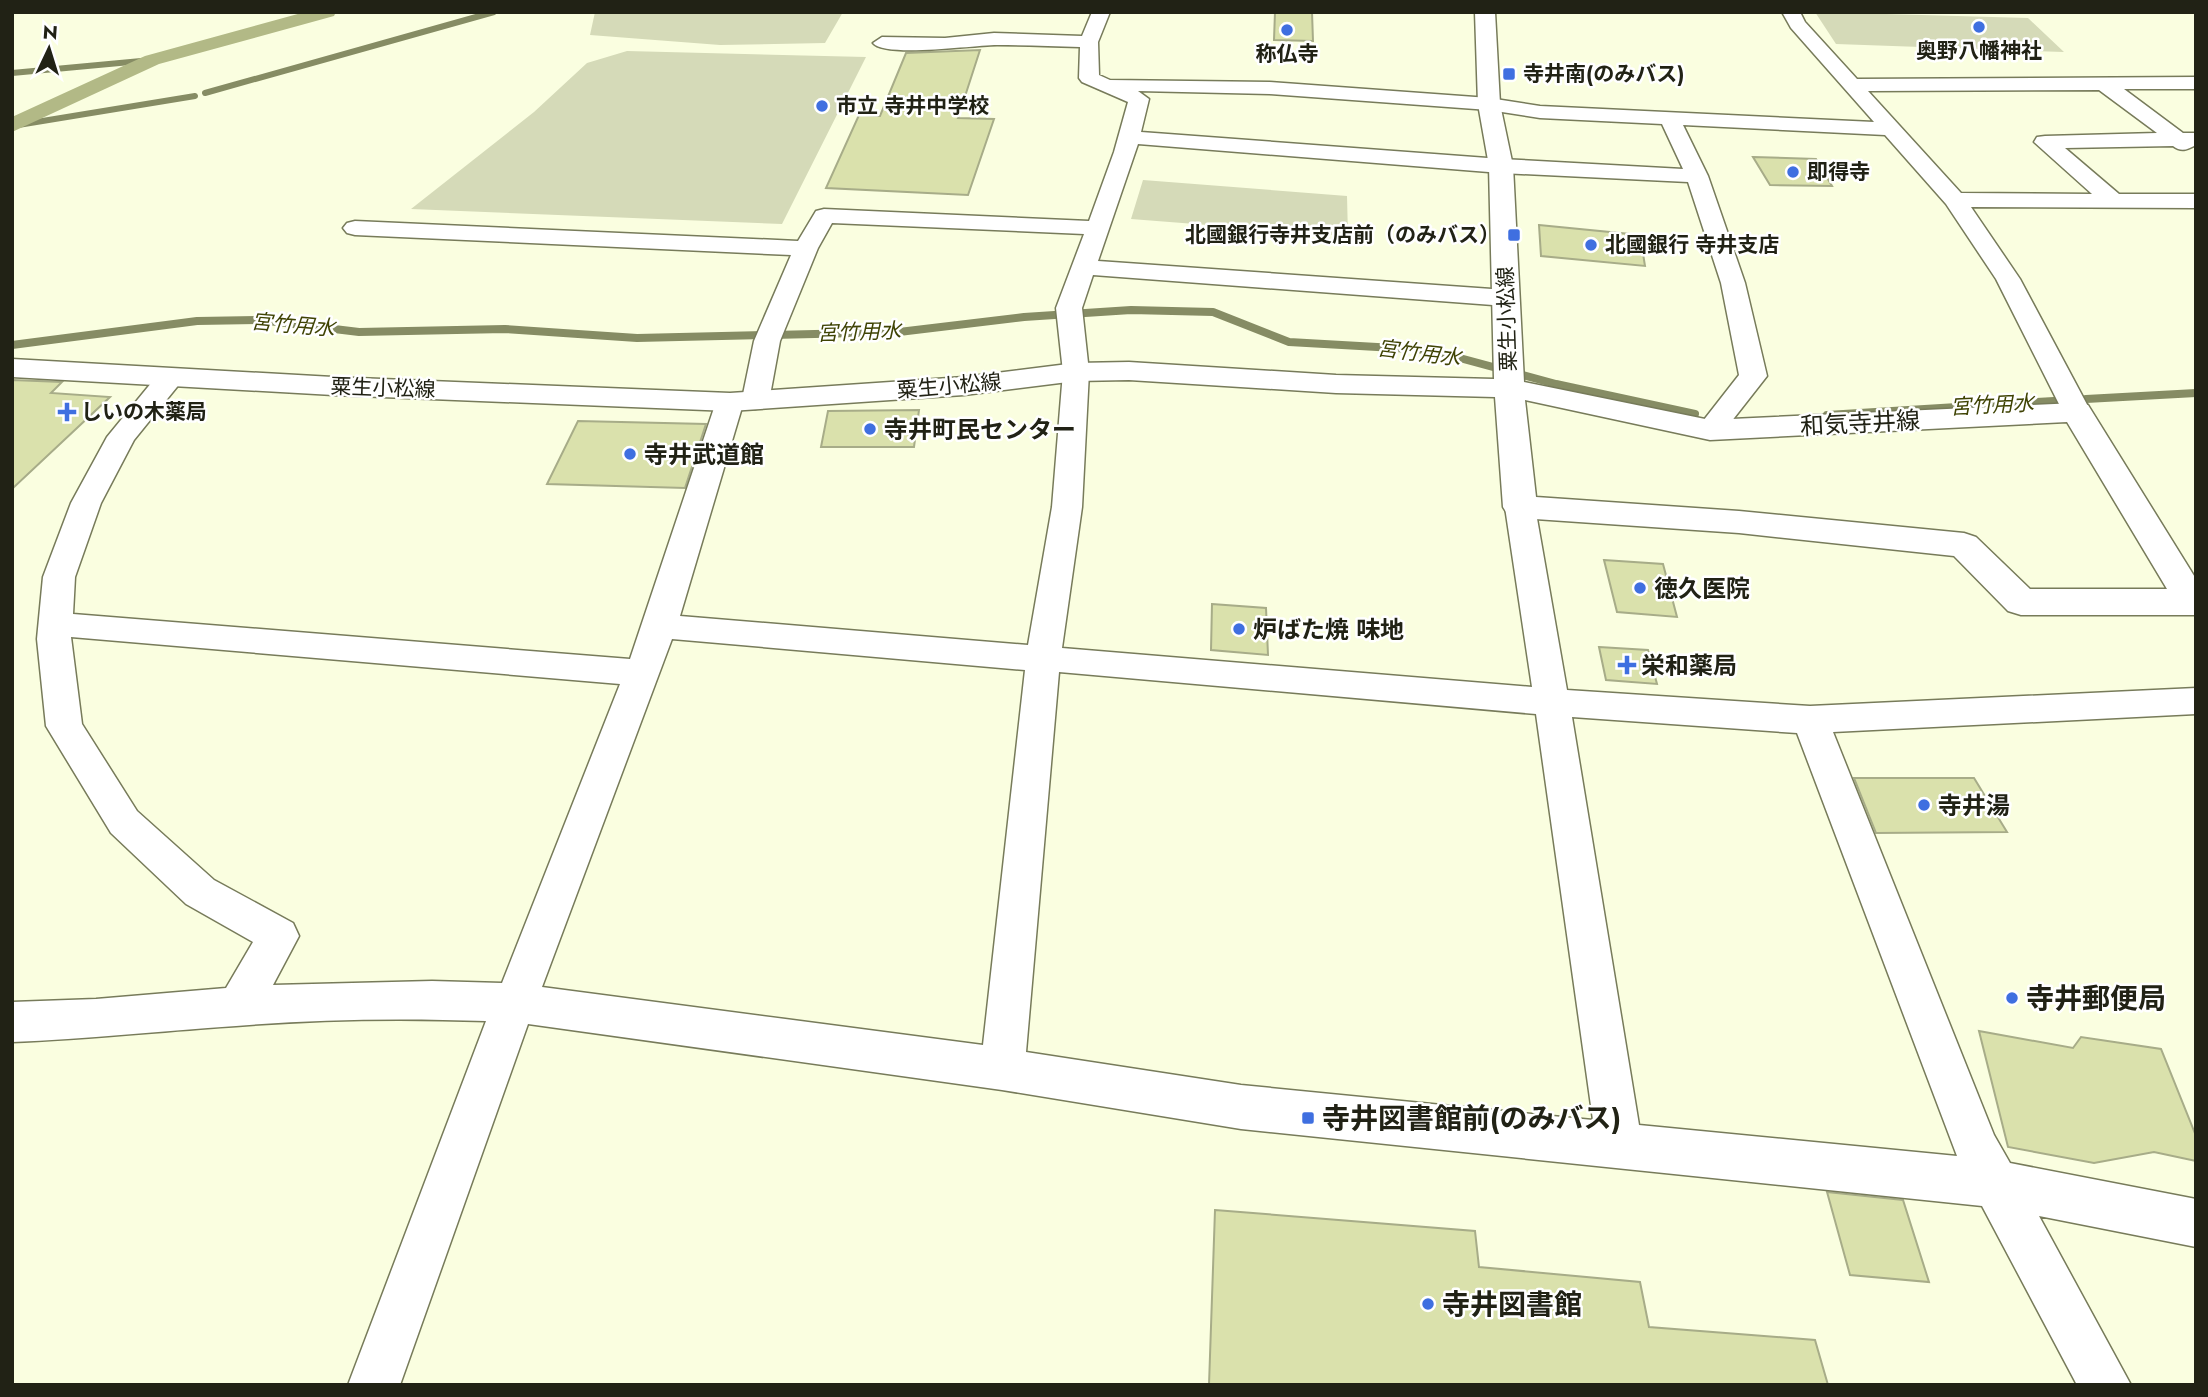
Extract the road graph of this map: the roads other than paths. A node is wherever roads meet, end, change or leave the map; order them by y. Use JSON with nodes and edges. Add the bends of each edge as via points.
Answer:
{"nodes":[{"id":1,"x":1101,"y":12,"type":"edge"},
{"id":2,"x":1485,"y":12,"type":"edge"},
{"id":3,"x":1791,"y":12,"type":"edge"},
{"id":4,"x":1088,"y":42,"type":"junction"},
{"id":5,"x":882,"y":43,"type":"dead end"},
{"id":6,"x":2196,"y":83,"type":"edge"},
{"id":7,"x":1110,"y":85,"type":"junction"},
{"id":8,"x":1851,"y":85,"type":"junction"},
{"id":9,"x":2106,"y":85,"type":"junction"},
{"id":10,"x":1489,"y":104,"type":"junction"},
{"id":11,"x":1669,"y":117,"type":"junction"},
{"id":12,"x":1888,"y":129,"type":"junction"},
{"id":13,"x":1129,"y":137,"type":"junction"},
{"id":14,"x":2186,"y":139,"type":"edge"},
{"id":15,"x":2196,"y":152,"type":"edge"},
{"id":16,"x":1501,"y":166,"type":"junction"},
{"id":17,"x":1697,"y":176,"type":"junction"},
{"id":18,"x":1955,"y":201,"type":"junction"},
{"id":19,"x":2115,"y":201,"type":"junction"},
{"id":20,"x":2196,"y":201,"type":"edge"},
{"id":21,"x":355,"y":228,"type":"dead end"},
{"id":22,"x":1097,"y":228,"type":"junction"},
{"id":23,"x":806,"y":248,"type":"junction"},
{"id":24,"x":1082,"y":267,"type":"junction"},
{"id":25,"x":1506,"y":298,"type":"junction"},
{"id":26,"x":12,"y":368,"type":"edge"},
{"id":27,"x":1076,"y":372,"type":"junction"},
{"id":28,"x":171,"y":377,"type":"junction"},
{"id":29,"x":1509,"y":377,"type":"junction"},
{"id":30,"x":742,"y":402,"type":"junction"},
{"id":31,"x":2077,"y":412,"type":"junction"},
{"id":32,"x":1710,"y":430,"type":"junction"},
{"id":33,"x":1520,"y":507,"type":"junction"},
{"id":34,"x":2194,"y":604,"type":"edge"},
{"id":35,"x":55,"y":624,"type":"junction"},
{"id":36,"x":660,"y":626,"type":"junction"},
{"id":37,"x":1043,"y":658,"type":"junction"},
{"id":38,"x":640,"y":673,"type":"junction"},
{"id":39,"x":2196,"y":701,"type":"edge"},
{"id":40,"x":1552,"y":702,"type":"junction"},
{"id":41,"x":1810,"y":720,"type":"junction"},
{"id":42,"x":515,"y":1003,"type":"junction"},
{"id":43,"x":238,"y":1006,"type":"junction"},
{"id":44,"x":12,"y":1022,"type":"edge"},
{"id":45,"x":1002,"y":1069,"type":"junction"},
{"id":46,"x":1619,"y":1144,"type":"junction"},
{"id":47,"x":1997,"y":1184,"type":"junction"},
{"id":48,"x":2196,"y":1223,"type":"edge"},
{"id":49,"x":374,"y":1385,"type":"edge"},
{"id":50,"x":2105,"y":1385,"type":"edge"}],
"edges":[{"from":1,"to":4,"type":"street"},
{"from":2,"to":10,"type":"main road","name":"粟生小松線"},
{"from":3,"to":8,"type":"street"},
{"from":4,"to":5,"type":"street"},
{"from":4,"to":7,"type":"street","via":[[1089,78]]},
{"from":6,"to":9,"type":"street"},
{"from":7,"to":10,"type":"street","via":[[1270,88]]},
{"from":7,"to":13,"type":"street","via":[[1139,99]]},
{"from":8,"to":9,"type":"street"},
{"from":8,"to":12,"type":"street"},
{"from":9,"to":14,"type":"street"},
{"from":10,"to":11,"type":"street","via":[[1540,112]]},
{"from":10,"to":16,"type":"main road","name":"粟生小松線"},
{"from":11,"to":12,"type":"street"},
{"from":11,"to":17,"type":"street"},
{"from":12,"to":18,"type":"street"},
{"from":13,"to":16,"type":"street"},
{"from":13,"to":22,"type":"street"},
{"from":14,"to":15,"type":"street"},
{"from":14,"to":19,"type":"street","via":[[2045,142]]},
{"from":16,"to":17,"type":"street"},
{"from":16,"to":25,"type":"main road","name":"粟生小松線"},
{"from":17,"to":32,"type":"street","via":[[1733,284],[1753,376]]},
{"from":18,"to":19,"type":"street"},
{"from":18,"to":31,"type":"street","via":[[2008,279]]},
{"from":19,"to":20,"type":"street"},
{"from":21,"to":23,"type":"street"},
{"from":22,"to":23,"type":"street","via":[[824,216]]},
{"from":22,"to":24,"type":"street"},
{"from":23,"to":30,"type":"street"},
{"from":24,"to":25,"type":"street"},
{"from":24,"to":27,"type":"street","via":[[1070,315]]},
{"from":25,"to":29,"type":"main road","name":"粟生小松線"},
{"from":26,"to":28,"type":"main road","name":"粟生小松線"},
{"from":27,"to":29,"type":"main road","name":"粟生小松線","via":[[1336,384]]},
{"from":27,"to":30,"type":"main road","name":"粟生小松線","via":[[964,386]]},
{"from":27,"to":37,"type":"street","via":[[1066,507]]},
{"from":28,"to":30,"type":"main road","name":"粟生小松線"},
{"from":28,"to":35,"type":"street","via":[[121,437],[86,503],[60,576]]},
{"from":29,"to":32,"type":"main road","name":"和気寺井線"},
{"from":29,"to":33,"type":"main road"},
{"from":30,"to":36,"type":"street"},
{"from":31,"to":32,"type":"main road","name":"和気寺井線"},
{"from":31,"to":34,"type":"main road"},
{"from":33,"to":34,"type":"main road","via":[[1739,522],[1964,545],[2021,602]]},
{"from":33,"to":40,"type":"street"},
{"from":35,"to":38,"type":"street"},
{"from":35,"to":43,"type":"street","via":[[64,726],[124,822],[200,892],[279,936]]},
{"from":36,"to":37,"type":"street"},
{"from":36,"to":38,"type":"street"},
{"from":37,"to":40,"type":"street"},
{"from":37,"to":45,"type":"street"},
{"from":38,"to":42,"type":"street"},
{"from":39,"to":41,"type":"street"},
{"from":40,"to":41,"type":"street"},
{"from":40,"to":46,"type":"street"},
{"from":41,"to":47,"type":"street","via":[[1977,1150]]},
{"from":42,"to":43,"type":"street","via":[[432,1000]]},
{"from":42,"to":45,"type":"street"},
{"from":42,"to":49,"type":"street"},
{"from":43,"to":44,"type":"street"},
{"from":45,"to":46,"type":"street","via":[[1241,1107]]},
{"from":46,"to":47,"type":"street"},
{"from":47,"to":48,"type":"street"},
{"from":47,"to":50,"type":"street"}]}
